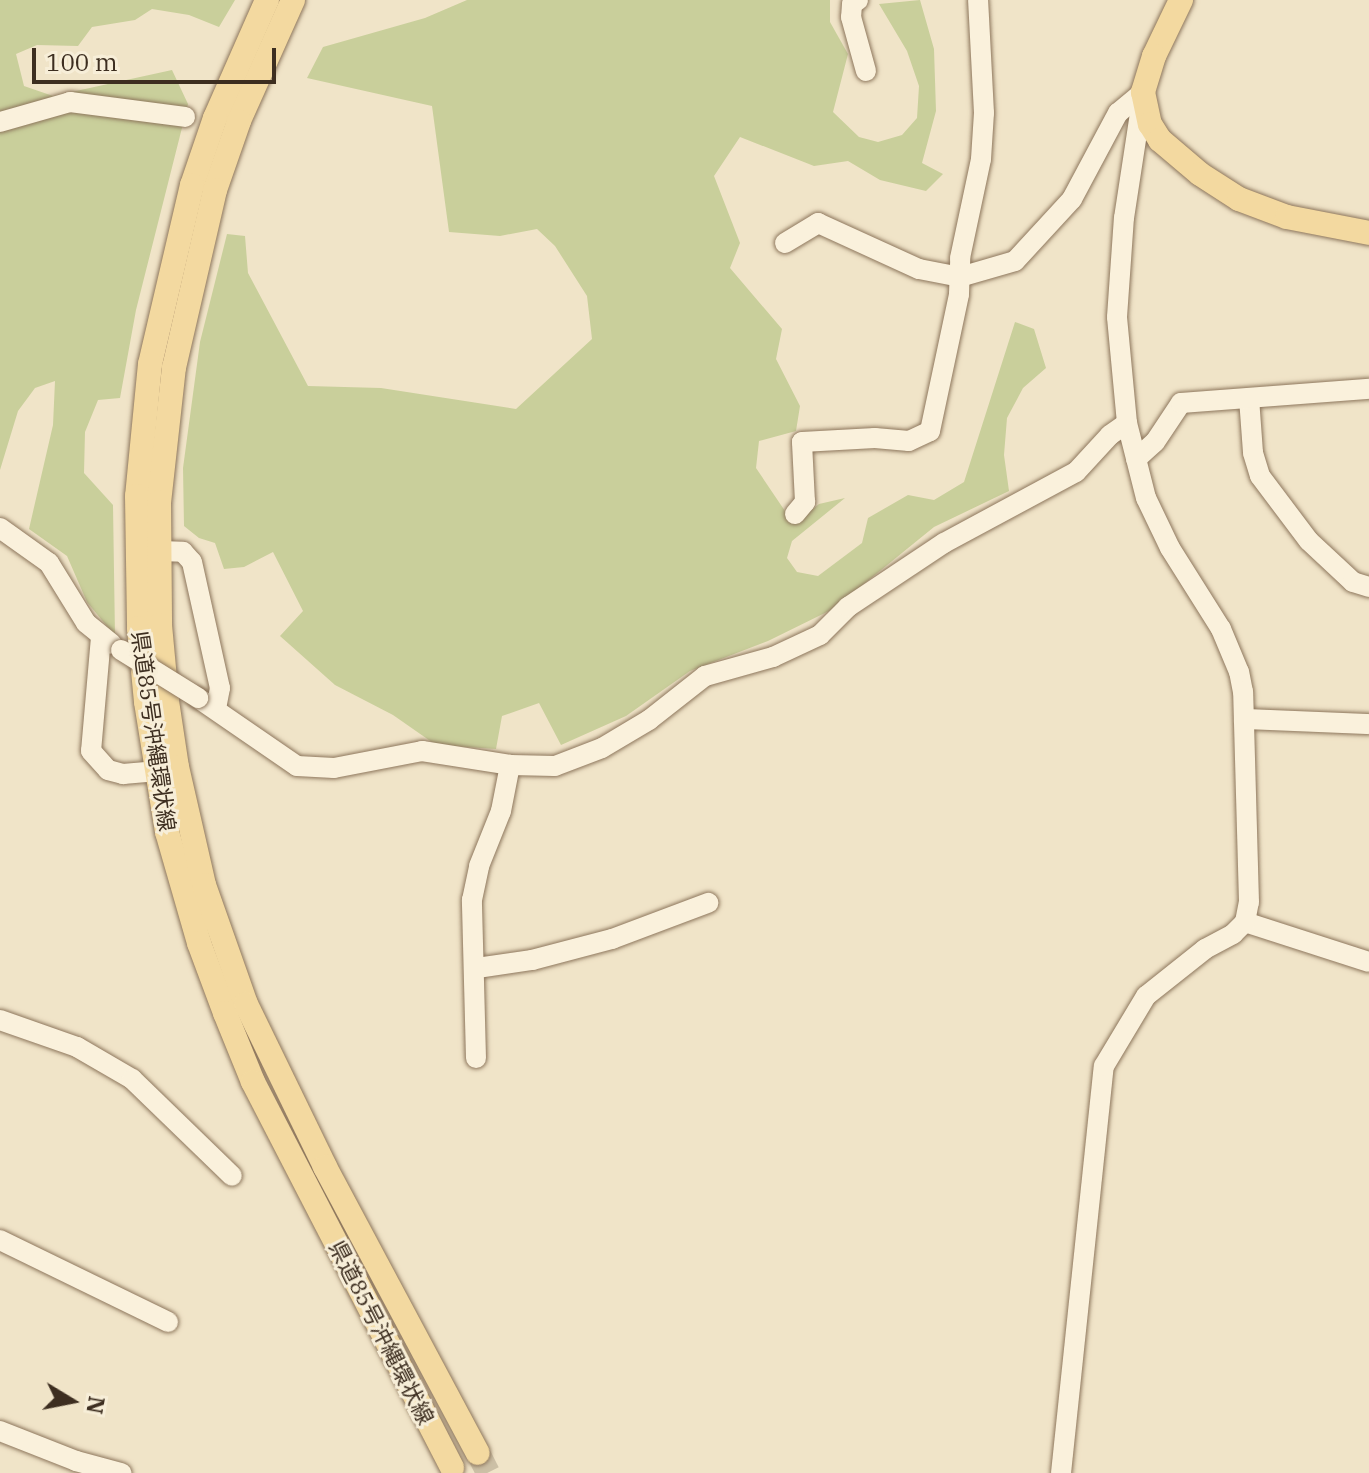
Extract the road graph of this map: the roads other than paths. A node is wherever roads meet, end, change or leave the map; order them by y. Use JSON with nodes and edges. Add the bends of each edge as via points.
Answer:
{"nodes":[{"id":1,"x":267,"y":0,"type":"edge"},
{"id":2,"x":293,"y":0,"type":"edge"},
{"id":3,"x":858,"y":0,"type":"edge"},
{"id":4,"x":978,"y":0,"type":"edge"},
{"id":5,"x":1181,"y":0,"type":"edge"},
{"id":6,"x":866,"y":71,"type":"dead end"},
{"id":7,"x":1143,"y":92,"type":"junction"},
{"id":8,"x":185,"y":117,"type":"dead end"},
{"id":9,"x":0,"y":122,"type":"edge"},
{"id":10,"x":1369,"y":233,"type":"edge"},
{"id":11,"x":785,"y":243,"type":"dead end"},
{"id":12,"x":960,"y":277,"type":"junction"},
{"id":13,"x":1369,"y":389,"type":"edge"},
{"id":14,"x":1249,"y":398,"type":"junction"},
{"id":15,"x":1127,"y":423,"type":"junction"},
{"id":16,"x":1136,"y":459,"type":"junction"},
{"id":17,"x":795,"y":514,"type":"dead end"},
{"id":18,"x":0,"y":528,"type":"edge"},
{"id":19,"x":159,"y":551,"type":"junction"},
{"id":20,"x":1369,"y":587,"type":"edge"},
{"id":21,"x":101,"y":637,"type":"junction"},
{"id":22,"x":207,"y":703,"type":"junction"},
{"id":23,"x":1244,"y":719,"type":"junction"},
{"id":24,"x":1369,"y":724,"type":"edge"},
{"id":25,"x":510,"y":765,"type":"junction"},
{"id":26,"x":157,"y":782,"type":"junction"},
{"id":27,"x":708,"y":903,"type":"dead end"},
{"id":28,"x":1245,"y":922,"type":"junction"},
{"id":29,"x":1369,"y":962,"type":"edge"},
{"id":30,"x":477,"y":968,"type":"junction"},
{"id":31,"x":0,"y":1020,"type":"edge"},
{"id":32,"x":476,"y":1058,"type":"dead end"},
{"id":33,"x":232,"y":1176,"type":"dead end"},
{"id":34,"x":0,"y":1240,"type":"edge"},
{"id":35,"x":168,"y":1322,"type":"dead end"},
{"id":36,"x":0,"y":1431,"type":"edge"},
{"id":37,"x":478,"y":1453,"type":"tunnel mouth"},
{"id":38,"x":452,"y":1468,"type":"dead end"},
{"id":39,"x":121,"y":1473,"type":"edge"},
{"id":40,"x":1061,"y":1473,"type":"edge"}],
"edges":[{"from":1,"to":26,"type":"main road","name":"県道85号沖縄環状線","via":[[192,185],[144,403],[136,540],[139,628]]},
{"from":2,"to":19,"type":"main road","name":"県道85号沖縄環状線","via":[[239,121],[207,219],[174,367]]},
{"from":3,"to":6,"type":"street","via":[[852,4],[851,17]]},
{"from":4,"to":12,"type":"street","via":[[984,113]]},
{"from":5,"to":7,"type":"main road"},
{"from":7,"to":10,"type":"main road","via":[[1150,124],[1160,140],[1239,199],[1287,217]]},
{"from":7,"to":12,"type":"street","via":[[1118,113],[1072,199],[1015,261]]},
{"from":7,"to":15,"type":"street","via":[[1124,218],[1117,317]]},
{"from":8,"to":9,"type":"street","via":[[70,102]]},
{"from":11,"to":12,"type":"street","via":[[818,223],[919,269]]},
{"from":12,"to":17,"type":"street","via":[[930,431],[909,441],[802,442],[805,502]]},
{"from":13,"to":14,"type":"street"},
{"from":14,"to":16,"type":"street","via":[[1181,403],[1155,442]]},
{"from":14,"to":20,"type":"street","via":[[1260,476],[1309,541],[1353,582]]},
{"from":15,"to":16,"type":"street"},
{"from":15,"to":25,"type":"street","via":[[1076,472],[944,543],[848,607],[820,635],[773,657],[705,676],[602,748],[555,766]]},
{"from":16,"to":23,"type":"street","via":[[1146,498],[1170,548],[1233,654]]},
{"from":18,"to":21,"type":"street","via":[[49,563],[86,623]]},
{"from":19,"to":22,"type":"street","via":[[183,552],[192,562],[220,688]]},
{"from":19,"to":37,"type":"main road","name":"県道85号沖縄環状線","via":[[167,701],[185,805],[220,938],[274,1068]]},
{"from":21,"to":22,"type":"street","bridge":true},
{"from":21,"to":26,"type":"street","via":[[91,751],[108,770]]},
{"from":22,"to":25,"type":"street","via":[[297,766],[334,768],[422,751]]},
{"from":23,"to":24,"type":"street"},
{"from":23,"to":28,"type":"street","via":[[1249,868]]},
{"from":25,"to":30,"type":"street","via":[[472,900]]},
{"from":26,"to":38,"type":"main road","name":"県道85号沖縄環状線","via":[[199,943],[253,1082]]},
{"from":27,"to":30,"type":"street","via":[[612,939]]},
{"from":28,"to":29,"type":"street"},
{"from":28,"to":40,"type":"street","via":[[1146,996],[1104,1066]]},
{"from":30,"to":32,"type":"street"},
{"from":31,"to":33,"type":"street","via":[[77,1047],[132,1079]]},
{"from":34,"to":35,"type":"street"},
{"from":36,"to":39,"type":"street"}]}
